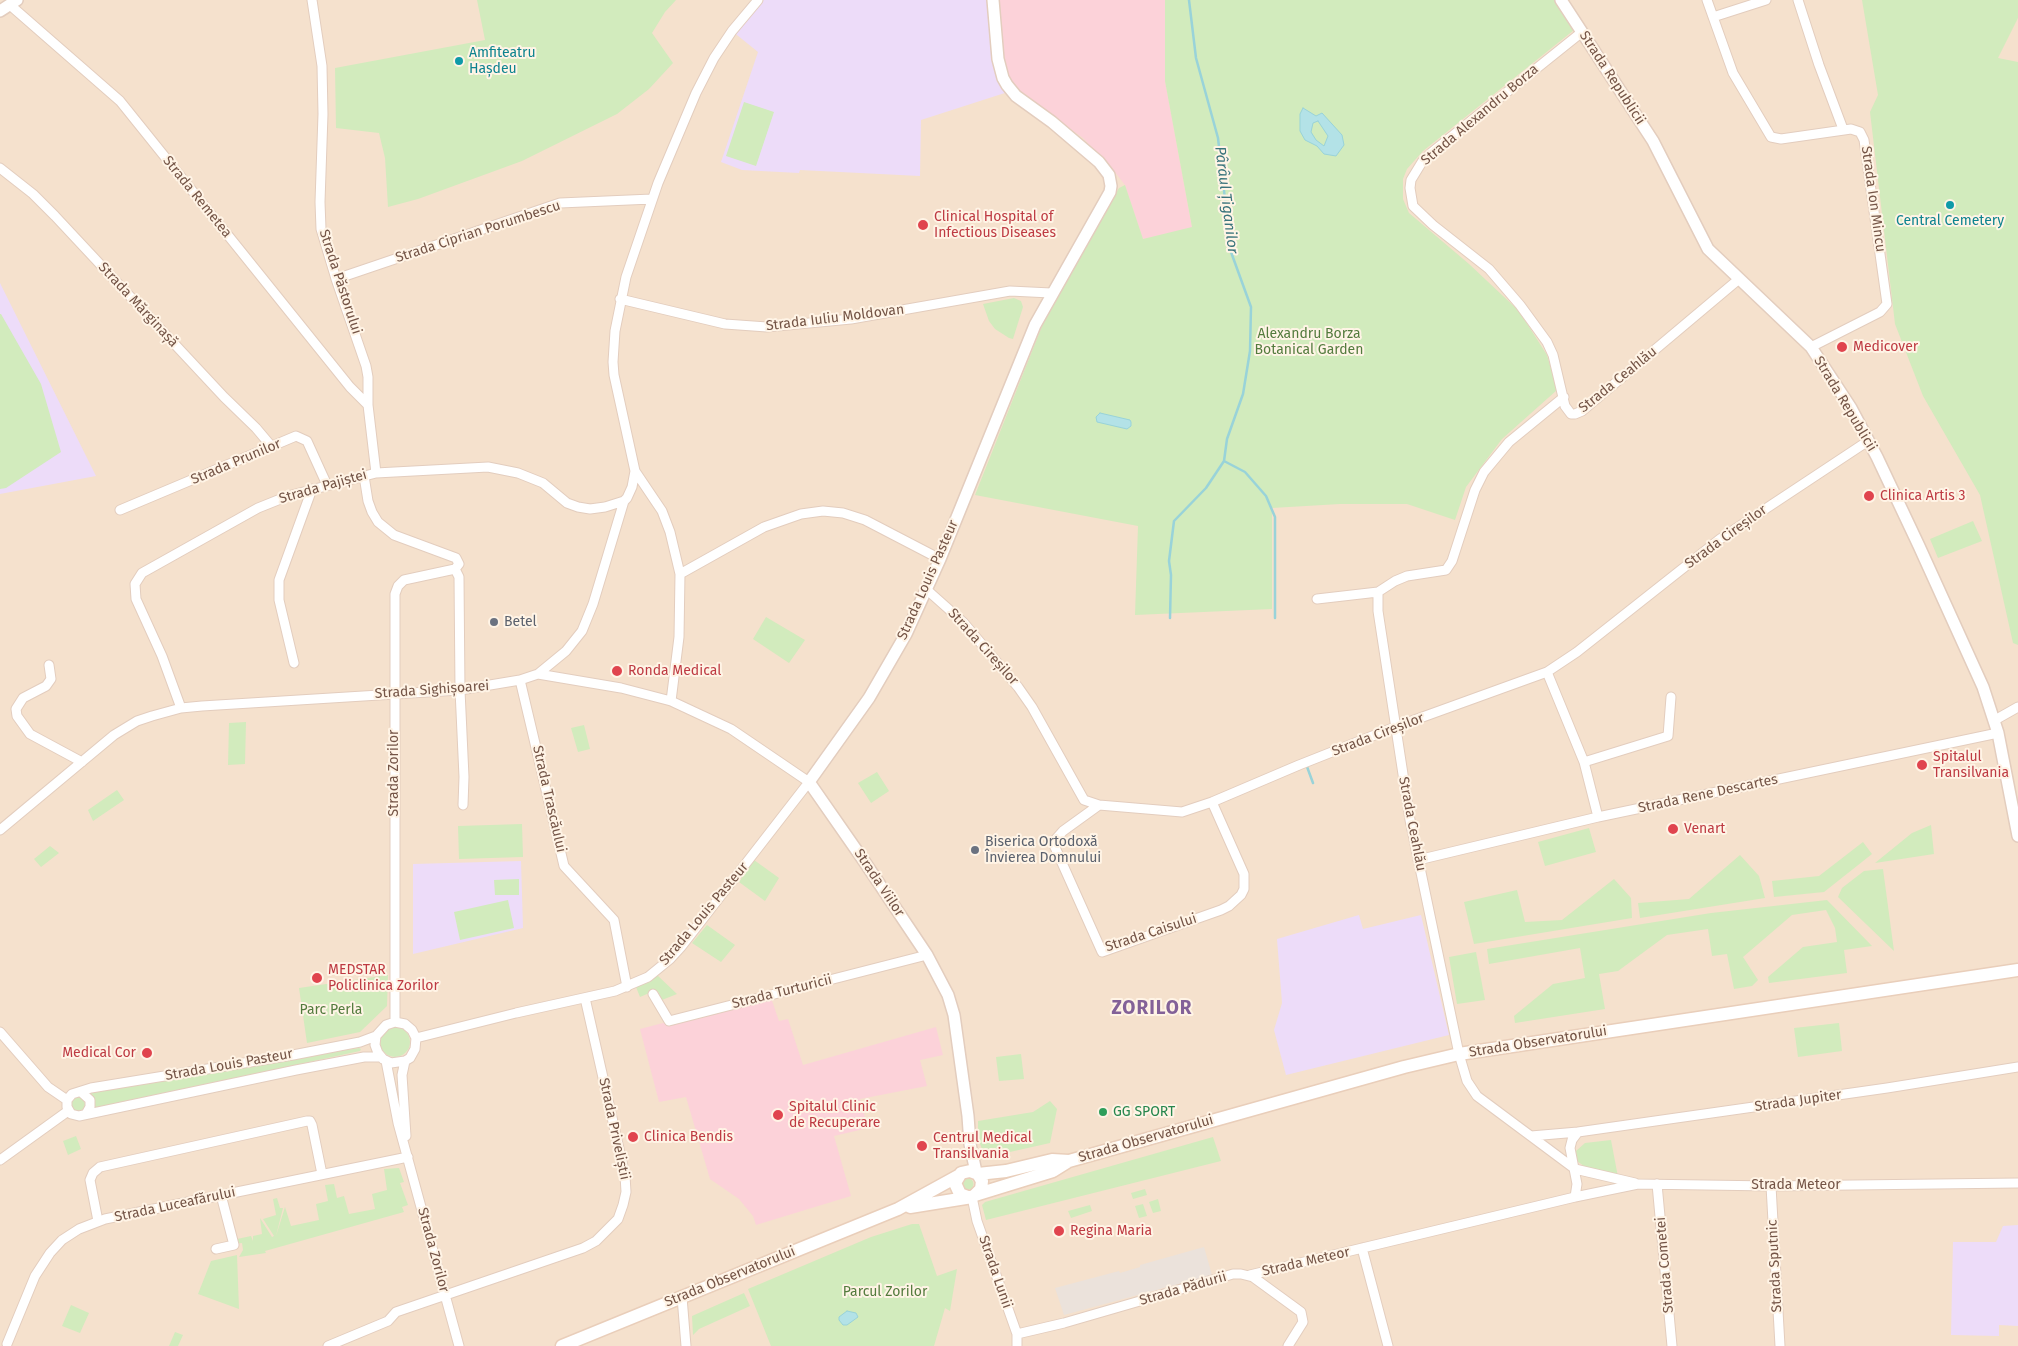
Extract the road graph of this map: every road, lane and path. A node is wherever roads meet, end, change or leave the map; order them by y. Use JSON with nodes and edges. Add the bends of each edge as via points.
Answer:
{"nodes":[{"id":1,"x":312,"y":0,"type":"edge"},
{"id":2,"x":758,"y":0,"type":"edge"},
{"id":3,"x":993,"y":0,"type":"edge"},
{"id":4,"x":1561,"y":0,"type":"edge"},
{"id":5,"x":1707,"y":0,"type":"edge"},
{"id":6,"x":1766,"y":0,"type":"edge"},
{"id":7,"x":1798,"y":0,"type":"edge"},
{"id":8,"x":14,"y":2,"type":"edge"},
{"id":9,"x":0,"y":11,"type":"edge"},
{"id":10,"x":1713,"y":17,"type":"junction"},
{"id":11,"x":1582,"y":32,"type":"junction"},
{"id":12,"x":1842,"y":129,"type":"junction"},
{"id":13,"x":0,"y":168,"type":"edge"},
{"id":14,"x":652,"y":199,"type":"junction"},
{"id":15,"x":336,"y":279,"type":"junction"},
{"id":16,"x":1740,"y":279,"type":"junction"},
{"id":17,"x":1051,"y":293,"type":"junction"},
{"id":18,"x":620,"y":300,"type":"junction"},
{"id":19,"x":1811,"y":347,"type":"junction"},
{"id":20,"x":1564,"y":397,"type":"junction"},
{"id":21,"x":368,"y":405,"type":"junction"},
{"id":22,"x":1868,"y":440,"type":"junction"},
{"id":23,"x":272,"y":447,"type":"junction"},
{"id":24,"x":635,"y":471,"type":"junction"},
{"id":25,"x":376,"y":472,"type":"junction"},
{"id":26,"x":364,"y":476,"type":"junction"},
{"id":27,"x":327,"y":485,"type":"junction"},
{"id":28,"x":312,"y":489,"type":"junction"},
{"id":29,"x":624,"y":501,"type":"junction"},
{"id":30,"x":120,"y":510,"type":"dead end"},
{"id":31,"x":940,"y":559,"type":"junction"},
{"id":32,"x":455,"y":569,"type":"junction"},
{"id":33,"x":680,"y":574,"type":"junction"},
{"id":34,"x":926,"y":589,"type":"junction"},
{"id":35,"x":1378,"y":592,"type":"junction"},
{"id":36,"x":1317,"y":599,"type":"dead end"},
{"id":37,"x":294,"y":663,"type":"dead end"},
{"id":38,"x":49,"y":665,"type":"dead end"},
{"id":39,"x":1547,"y":672,"type":"junction"},
{"id":40,"x":538,"y":674,"type":"junction"},
{"id":41,"x":520,"y":680,"type":"junction"},
{"id":42,"x":460,"y":690,"type":"junction"},
{"id":43,"x":394,"y":694,"type":"junction"},
{"id":44,"x":1671,"y":698,"type":"dead end"},
{"id":45,"x":671,"y":701,"type":"junction"},
{"id":46,"x":2018,"y":707,"type":"edge"},
{"id":47,"x":180,"y":708,"type":"junction"},
{"id":48,"x":1995,"y":720,"type":"junction"},
{"id":49,"x":1395,"y":727,"type":"junction"},
{"id":50,"x":1998,"y":733,"type":"junction"},
{"id":51,"x":82,"y":762,"type":"junction"},
{"id":52,"x":1584,"y":762,"type":"junction"},
{"id":53,"x":809,"y":782,"type":"junction"},
{"id":54,"x":1212,"y":802,"type":"junction"},
{"id":55,"x":463,"y":805,"type":"dead end"},
{"id":56,"x":1099,"y":805,"type":"junction"},
{"id":57,"x":1598,"y":817,"type":"junction"},
{"id":58,"x":0,"y":830,"type":"edge"},
{"id":59,"x":2018,"y":836,"type":"edge"},
{"id":60,"x":1418,"y":860,"type":"junction"},
{"id":61,"x":927,"y":955,"type":"junction"},
{"id":62,"x":2018,"y":970,"type":"edge"},
{"id":63,"x":627,"y":987,"type":"junction"},
{"id":64,"x":653,"y":994,"type":"dead end"},
{"id":65,"x":585,"y":998,"type":"junction"},
{"id":66,"x":396,"y":1022,"type":"junction"},
{"id":67,"x":0,"y":1032,"type":"edge"},
{"id":68,"x":376,"y":1036,"type":"junction"},
{"id":69,"x":416,"y":1038,"type":"junction"},
{"id":70,"x":1459,"y":1054,"type":"junction"},
{"id":71,"x":383,"y":1059,"type":"junction"},
{"id":72,"x":405,"y":1061,"type":"junction"},
{"id":73,"x":2018,"y":1067,"type":"edge"},
{"id":74,"x":80,"y":1092,"type":"junction"},
{"id":75,"x":67,"y":1100,"type":"junction"},
{"id":76,"x":68,"y":1111,"type":"junction"},
{"id":77,"x":86,"y":1114,"type":"junction"},
{"id":78,"x":1578,"y":1132,"type":"junction"},
{"id":79,"x":1531,"y":1136,"type":"junction"},
{"id":80,"x":970,"y":1144,"type":"junction"},
{"id":81,"x":408,"y":1155,"type":"junction"},
{"id":82,"x":972,"y":1158,"type":"junction"},
{"id":83,"x":0,"y":1160,"type":"edge"},
{"id":84,"x":1069,"y":1161,"type":"junction"},
{"id":85,"x":1575,"y":1169,"type":"junction"},
{"id":86,"x":977,"y":1173,"type":"junction"},
{"id":87,"x":992,"y":1173,"type":"junction"},
{"id":88,"x":322,"y":1174,"type":"junction"},
{"id":89,"x":960,"y":1174,"type":"junction"},
{"id":90,"x":2018,"y":1183,"type":"edge"},
{"id":91,"x":1638,"y":1184,"type":"junction"},
{"id":92,"x":1657,"y":1184,"type":"junction"},
{"id":93,"x":1771,"y":1186,"type":"junction"},
{"id":94,"x":221,"y":1195,"type":"junction"},
{"id":95,"x":971,"y":1197,"type":"junction"},
{"id":96,"x":1575,"y":1197,"type":"junction"},
{"id":97,"x":898,"y":1209,"type":"junction"},
{"id":98,"x":98,"y":1221,"type":"junction"},
{"id":99,"x":1362,"y":1248,"type":"junction"},
{"id":100,"x":216,"y":1249,"type":"dead end"},
{"id":101,"x":1250,"y":1275,"type":"junction"},
{"id":102,"x":446,"y":1296,"type":"junction"},
{"id":103,"x":682,"y":1297,"type":"junction"},
{"id":104,"x":1017,"y":1334,"type":"junction"},
{"id":105,"x":6,"y":1344,"type":"edge"},
{"id":106,"x":328,"y":1346,"type":"edge"},
{"id":107,"x":459,"y":1346,"type":"edge"},
{"id":108,"x":562,"y":1346,"type":"edge"},
{"id":109,"x":686,"y":1346,"type":"edge"},
{"id":110,"x":1017,"y":1346,"type":"edge"},
{"id":111,"x":1288,"y":1346,"type":"edge"},
{"id":112,"x":1388,"y":1346,"type":"edge"},
{"id":113,"x":1672,"y":1346,"type":"edge"},
{"id":114,"x":1780,"y":1346,"type":"edge"}],
"edges":[{"from":1,"to":15,"type":"street","name":"Strada Păstorului","via":[[322,66],[320,218]]},
{"from":2,"to":14,"type":"street","via":[[714,58]]},
{"from":3,"to":17,"type":"street","name":"Strada Louis Pasteur","via":[[998,59],[1006,85],[1098,162],[1111,180],[1108,197]]},
{"from":4,"to":11,"type":"street","name":"Strada Republicii"},
{"from":5,"to":10,"type":"street"},
{"from":6,"to":10,"type":"street"},
{"from":7,"to":12,"type":"street"},
{"from":8,"to":9,"type":"street"},
{"from":8,"to":21,"type":"street","name":"Strada Remetea","via":[[120,102],[350,387]]},
{"from":10,"to":12,"type":"street","via":[[1733,74],[1771,137]]},
{"from":11,"to":16,"type":"street","name":"Strada Republicii","via":[[1653,141],[1703,240],[1714,256]]},
{"from":11,"to":20,"type":"street","name":"Strada Alexandru Borza","via":[[1431,153],[1415,171],[1410,188],[1413,206],[1489,269],[1520,305],[1547,342]]},
{"from":12,"to":19,"type":"street","name":"Strada Ion Mincu","via":[[1857,130],[1864,140],[1886,304],[1880,312]]},
{"from":13,"to":23,"type":"street","name":"Strada Mărginașă","via":[[34,194]]},
{"from":14,"to":15,"type":"street","name":"Strada Ciprian Porumbescu","via":[[560,203]]},
{"from":14,"to":18,"type":"street"},
{"from":15,"to":21,"type":"street","name":"Strada Păstorului","via":[[366,366]]},
{"from":16,"to":19,"type":"street","name":"Strada Republicii"},
{"from":16,"to":20,"type":"street","name":"Strada Ceahlău","via":[[1582,411],[1571,414],[1565,406]]},
{"from":17,"to":18,"type":"street","name":"Strada Iuliu Moldovan","via":[[1010,291],[851,319],[767,327],[718,322]]},
{"from":17,"to":31,"type":"street","name":"Strada Louis Pasteur","via":[[1023,350]]},
{"from":18,"to":24,"type":"street","via":[[614,368]]},
{"from":19,"to":22,"type":"street","name":"Strada Republicii"},
{"from":20,"to":35,"type":"street","name":"Strada Ceahlău","via":[[1521,431],[1484,472],[1449,567],[1441,573],[1407,576]]},
{"from":21,"to":25,"type":"street","name":"Strada Păstorului"},
{"from":22,"to":39,"type":"street","name":"Strada Cireșilor","via":[[1720,539]]},
{"from":22,"to":48,"type":"street","name":"Strada Republicii","via":[[1983,687]]},
{"from":23,"to":27,"type":"street","name":"Strada Prunilor","via":[[296,436],[304,439]]},
{"from":23,"to":30,"type":"street","name":"Strada Prunilor"},
{"from":24,"to":29,"type":"street","via":[[630,492]]},
{"from":24,"to":33,"type":"street","via":[[662,511]]},
{"from":25,"to":26,"type":"street","name":"Strada Pajiștei"},
{"from":25,"to":29,"type":"street","name":"Strada Pajiștei","via":[[488,467],[518,473],[542,483],[567,503],[578,507],[590,509]]},
{"from":26,"to":27,"type":"street","name":"Strada Pajiștei"},
{"from":26,"to":32,"type":"street","via":[[372,512],[385,529],[456,558],[459,564]]},
{"from":27,"to":28,"type":"street","name":"Strada Pajiștei"},
{"from":28,"to":37,"type":"street","via":[[279,580],[279,600]]},
{"from":28,"to":47,"type":"street","name":"Strada Pajiștei","via":[[258,508],[138,578],[134,591],[136,599],[162,656]]},
{"from":29,"to":40,"type":"street","name":"Strada Sighișoarei","via":[[582,631]]},
{"from":31,"to":33,"type":"street","via":[[865,520],[844,513],[823,512],[801,514],[764,527]]},
{"from":31,"to":34,"type":"street","name":"Strada Louis Pasteur"},
{"from":32,"to":42,"type":"street","via":[[460,578]]},
{"from":32,"to":43,"type":"street","name":"Strada Zorilor","via":[[410,578],[398,586],[395,594]]},
{"from":33,"to":45,"type":"street","via":[[679,636]]},
{"from":34,"to":53,"type":"street","name":"Strada Louis Pasteur","via":[[906,634],[869,698]]},
{"from":34,"to":56,"type":"street","name":"Strada Cireșilor","via":[[963,622],[1004,668],[1032,707],[1079,793],[1084,800]]},
{"from":35,"to":36,"type":"street","name":"Strada Ceahlău"},
{"from":35,"to":49,"type":"street","name":"Strada Ceahlău"},
{"from":38,"to":51,"type":"street","via":[[50,679],[46,686],[22,698],[16,709],[17,716],[30,734]]},
{"from":39,"to":49,"type":"street","name":"Strada Cireșilor"},
{"from":39,"to":52,"type":"street"},
{"from":40,"to":41,"type":"street","name":"Strada Sighișoarei"},
{"from":40,"to":45,"type":"street","name":"Strada Viilor","via":[[621,688]]},
{"from":41,"to":42,"type":"street","name":"Strada Sighișoarei"},
{"from":41,"to":63,"type":"street","name":"Strada Trascăului","via":[[564,866],[614,920]]},
{"from":42,"to":43,"type":"street","name":"Strada Sighișoarei"},
{"from":42,"to":55,"type":"street"},
{"from":43,"to":47,"type":"street","name":"Strada Sighișoarei"},
{"from":43,"to":66,"type":"street","name":"Strada Zorilor"},
{"from":44,"to":52,"type":"street","via":[[1668,736]]},
{"from":45,"to":53,"type":"street","name":"Strada Viilor","via":[[731,729]]},
{"from":46,"to":48,"type":"street"},
{"from":47,"to":51,"type":"street","name":"Strada Sighișoarei","via":[[122,729]]},
{"from":48,"to":50,"type":"street","name":"Strada Republicii"},
{"from":49,"to":54,"type":"street","name":"Strada Cireșilor"},
{"from":49,"to":60,"type":"street","name":"Strada Ceahlău"},
{"from":50,"to":57,"type":"street","name":"Strada Rene Descartes"},
{"from":50,"to":59,"type":"street","name":"Strada Republicii"},
{"from":51,"to":58,"type":"street","name":"Strada Sighișoarei"},
{"from":52,"to":57,"type":"street"},
{"from":53,"to":61,"type":"street","name":"Strada Viilor"},
{"from":53,"to":63,"type":"street","name":"Strada Louis Pasteur","via":[[676,953],[648,977]]},
{"from":54,"to":56,"type":"street","name":"Strada Cireșilor","via":[[1182,812]]},
{"from":54,"to":56,"type":"street","name":"Strada Caisului","via":[[1244,874],[1241,895],[1221,910],[1102,952],[1054,845],[1058,836]]},
{"from":57,"to":60,"type":"street","name":"Strada Rene Descartes"},
{"from":60,"to":70,"type":"street","name":"Strada Ceahlău"},
{"from":61,"to":64,"type":"street","name":"Strada Turturicii","via":[[669,1021]]},
{"from":61,"to":80,"type":"street","name":"Strada Viilor","via":[[948,995],[954,1015]]},
{"from":62,"to":70,"type":"main road","name":"Strada Observatorului"},
{"from":63,"to":65,"type":"street","name":"Strada Louis Pasteur"},
{"from":65,"to":69,"type":"street","name":"Strada Louis Pasteur"},
{"from":65,"to":102,"type":"street","name":"Strada Priveliștii","via":[[625,1175],[624,1205],[618,1219],[584,1248]]},
{"from":66,"to":68,"type":"street","via":[[382,1028]]},
{"from":66,"to":69,"type":"street","via":[[409,1027]]},
{"from":67,"to":75,"type":"street","via":[[48,1087]]},
{"from":68,"to":71,"type":"street","name":"Strada Zorilor","via":[[376,1049]]},
{"from":68,"to":74,"type":"street","name":"Strada Louis Pasteur","via":[[360,1042]]},
{"from":69,"to":72,"type":"street","name":"Strada Zorilor","via":[[413,1054]]},
{"from":70,"to":79,"type":"street","via":[[1472,1090]]},
{"from":70,"to":84,"type":"main road","name":"Strada Observatorului"},
{"from":71,"to":72,"type":"street","via":[[396,1063]]},
{"from":71,"to":77,"type":"street","name":"Strada Louis Pasteur","via":[[373,1056],[354,1059]]},
{"from":71,"to":81,"type":"street","name":"Strada Zorilor"},
{"from":72,"to":81,"type":"street","name":"Strada Zorilor","via":[[402,1081]]},
{"from":73,"to":78,"type":"street","name":"Strada Jupiter"},
{"from":74,"to":75,"type":"street","name":"Strada Louis Pasteur"},
{"from":74,"to":77,"type":"street","via":[[90,1100]]},
{"from":75,"to":76,"type":"street"},
{"from":76,"to":77,"type":"street","name":"Strada Louis Pasteur","via":[[75,1116]]},
{"from":76,"to":83,"type":"street"},
{"from":78,"to":79,"type":"street","name":"Strada Jupiter"},
{"from":78,"to":85,"type":"street","via":[[1570,1148]]},
{"from":79,"to":85,"type":"street"},
{"from":80,"to":82,"type":"street","name":"Strada Viilor"},
{"from":80,"to":89,"type":"street","name":"Strada Viilor","via":[[966,1164]]},
{"from":81,"to":88,"type":"street","name":"Strada Luceafărului"},
{"from":81,"to":102,"type":"street","name":"Strada Zorilor"},
{"from":82,"to":86,"type":"street","name":"Strada Viilor"},
{"from":82,"to":87,"type":"street"},
{"from":84,"to":87,"type":"main road","name":"Strada Observatorului","via":[[1052,1160]]},
{"from":84,"to":95,"type":"main road","name":"Strada Observatorului","via":[[1053,1171]]},
{"from":85,"to":91,"type":"street"},
{"from":85,"to":96,"type":"street"},
{"from":86,"to":87,"type":"main road","name":"Strada Observatorului"},
{"from":86,"to":89,"type":"main road","via":[[967,1171]]},
{"from":86,"to":95,"type":"main road","via":[[982,1185]]},
{"from":88,"to":94,"type":"street","name":"Strada Luceafărului"},
{"from":88,"to":98,"type":"street","via":[[312,1124],[306,1121],[100,1167],[90,1180]]},
{"from":89,"to":95,"type":"main road","via":[[956,1187],[960,1194]]},
{"from":89,"to":97,"type":"main road","name":"Strada Observatorului"},
{"from":90,"to":93,"type":"street","name":"Strada Meteor"},
{"from":91,"to":92,"type":"street","name":"Strada Meteor"},
{"from":91,"to":96,"type":"street","name":"Strada Meteor"},
{"from":92,"to":93,"type":"street","name":"Strada Meteor"},
{"from":92,"to":113,"type":"street","name":"Strada Cometei"},
{"from":93,"to":114,"type":"street","name":"Strada Sputnic"},
{"from":94,"to":98,"type":"street","name":"Strada Luceafărului"},
{"from":94,"to":100,"type":"street","via":[[234,1245]]},
{"from":95,"to":97,"type":"main road","name":"Strada Observatorului"},
{"from":95,"to":104,"type":"street","name":"Strada Lunii"},
{"from":96,"to":99,"type":"street","name":"Strada Meteor"},
{"from":97,"to":103,"type":"main road","name":"Strada Observatorului"},
{"from":98,"to":105,"type":"street","name":"Strada Luceafărului","via":[[62,1240],[50,1253],[35,1276]]},
{"from":99,"to":101,"type":"street","name":"Strada Meteor"},
{"from":99,"to":112,"type":"street","name":"Strada Meteor"},
{"from":101,"to":104,"type":"street","name":"Strada Pădurii","via":[[1233,1274]]},
{"from":101,"to":111,"type":"street","via":[[1299,1308],[1303,1318],[1301,1325]]},
{"from":102,"to":106,"type":"street","name":"Strada Priveliștii","via":[[396,1312],[388,1321]]},
{"from":102,"to":107,"type":"street","name":"Strada Zorilor"},
{"from":103,"to":108,"type":"main road","name":"Strada Observatorului"},
{"from":103,"to":109,"type":"street"},
{"from":104,"to":110,"type":"street","name":"Strada Lunii"}]}
